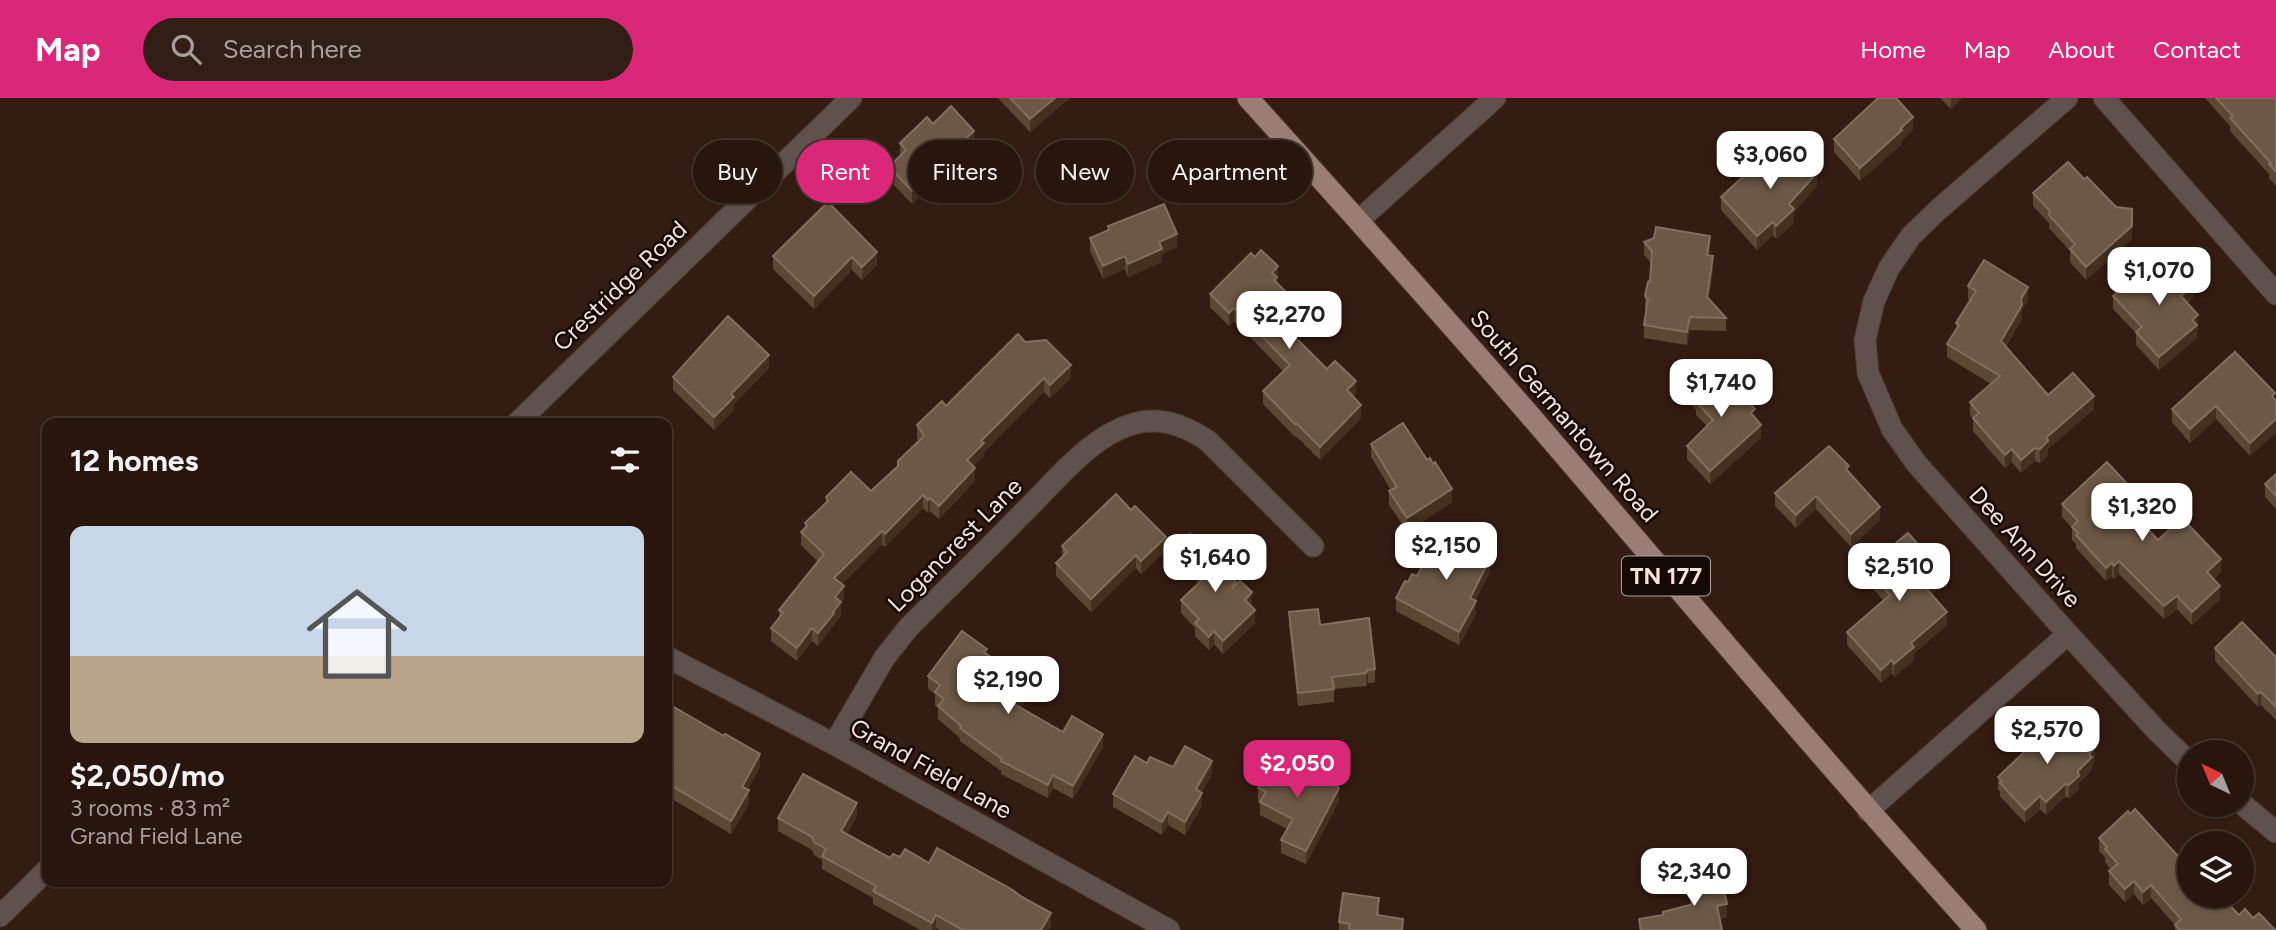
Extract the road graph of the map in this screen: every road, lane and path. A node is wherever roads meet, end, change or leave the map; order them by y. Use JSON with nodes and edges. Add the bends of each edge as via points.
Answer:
{"nodes":[{"id":1,"x":851,"y":98,"type":"edge"},
{"id":2,"x":1248,"y":98,"type":"edge"},
{"id":3,"x":1495,"y":98,"type":"edge"},
{"id":4,"x":2067,"y":98,"type":"edge"},
{"id":5,"x":2104,"y":98,"type":"edge"},
{"id":6,"x":1359,"y":220,"type":"junction"},
{"id":7,"x":2276,"y":295,"type":"edge"},
{"id":8,"x":522,"y":418,"type":"edge"},
{"id":9,"x":1313,"y":546,"type":"dead end"},
{"id":10,"x":2068,"y":634,"type":"junction"},
{"id":11,"x":672,"y":660,"type":"edge"},
{"id":12,"x":834,"y":744,"type":"junction"},
{"id":13,"x":2177,"y":750,"type":"edge"},
{"id":14,"x":1868,"y":811,"type":"junction"},
{"id":15,"x":2254,"y":814,"type":"edge"},
{"id":16,"x":2276,"y":832,"type":"edge"},
{"id":17,"x":42,"y":875,"type":"edge"},
{"id":18,"x":0,"y":916,"type":"edge"},
{"id":19,"x":1169,"y":930,"type":"edge"},
{"id":20,"x":1976,"y":930,"type":"edge"}],
"edges":[{"from":1,"to":8,"type":"street","name":"Crestridge Road"},
{"from":2,"to":6,"type":"main road","name":"South Germantown Road","number":"TN 177"},
{"from":3,"to":6,"type":"street"},
{"from":4,"to":10,"type":"street","name":"Dee Ann Drive","via":[[1911,236],[1874,301],[1865,340],[1868,373],[1892,429],[1916,463]]},
{"from":5,"to":7,"type":"street"},
{"from":6,"to":14,"type":"main road","name":"South Germantown Road","number":"TN 177"},
{"from":9,"to":12,"type":"street","name":"Logancrest Lane","via":[[1208,441],[1179,426],[1149,421],[1132,424],[1089,449],[909,627],[885,657]]},
{"from":10,"to":13,"type":"street","name":"Dee Ann Drive"},
{"from":10,"to":14,"type":"street"},
{"from":11,"to":12,"type":"street","name":"Grand Field Lane"},
{"from":12,"to":19,"type":"street","name":"Grand Field Lane"},
{"from":14,"to":20,"type":"main road","name":"South Germantown Road","number":"TN 177"},
{"from":15,"to":16,"type":"street"},
{"from":17,"to":18,"type":"street"}]}
